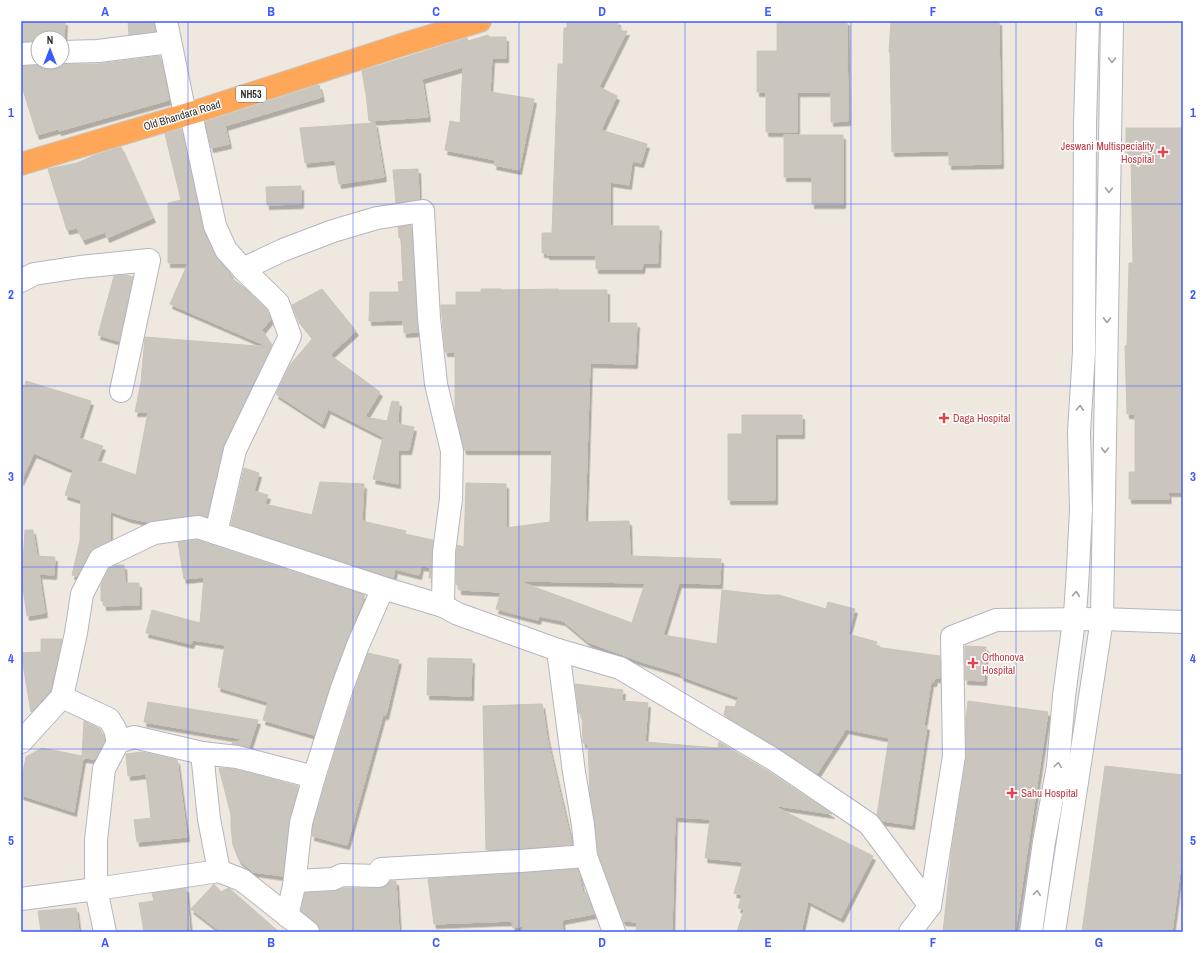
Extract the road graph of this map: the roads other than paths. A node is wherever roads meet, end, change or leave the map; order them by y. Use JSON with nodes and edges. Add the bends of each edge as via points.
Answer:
{"nodes":[{"id":1,"x":166,"y":21,"type":"edge"},
{"id":2,"x":480,"y":21,"type":"edge"},
{"id":3,"x":1088,"y":21,"type":"edge"},
{"id":4,"x":1112,"y":21,"type":"edge"},
{"id":5,"x":452,"y":25,"type":"edge"},
{"id":6,"x":170,"y":42,"type":"junction"},
{"id":7,"x":70,"y":52,"type":"edge"},
{"id":8,"x":1111,"y":104,"type":"junction"},
{"id":9,"x":1086,"y":105,"type":"junction"},
{"id":10,"x":188,"y":114,"type":"junction"},
{"id":11,"x":21,"y":164,"type":"edge"},
{"id":12,"x":243,"y":269,"type":"junction"},
{"id":13,"x":21,"y":280,"type":"edge"},
{"id":14,"x":121,"y":391,"type":"dead end"},
{"id":15,"x":216,"y":533,"type":"junction"},
{"id":16,"x":383,"y":588,"type":"junction"},
{"id":17,"x":444,"y":606,"type":"junction"},
{"id":18,"x":1102,"y":619,"type":"junction"},
{"id":19,"x":1074,"y":620,"type":"junction"},
{"id":20,"x":1183,"y":622,"type":"edge"},
{"id":21,"x":558,"y":650,"type":"junction"},
{"id":22,"x":62,"y":697,"type":"junction"},
{"id":23,"x":21,"y":742,"type":"edge"},
{"id":24,"x":118,"y":742,"type":"junction"},
{"id":25,"x":202,"y":753,"type":"junction"},
{"id":26,"x":314,"y":777,"type":"junction"},
{"id":27,"x":586,"y":856,"type":"junction"},
{"id":28,"x":219,"y":871,"type":"junction"},
{"id":29,"x":294,"y":886,"type":"junction"},
{"id":30,"x":96,"y":888,"type":"junction"},
{"id":31,"x":21,"y":899,"type":"edge"},
{"id":32,"x":930,"y":906,"type":"junction"},
{"id":33,"x":287,"y":916,"type":"junction"},
{"id":34,"x":105,"y":932,"type":"edge"},
{"id":35,"x":308,"y":932,"type":"edge"},
{"id":36,"x":614,"y":932,"type":"edge"},
{"id":37,"x":910,"y":932,"type":"edge"},
{"id":38,"x":1031,"y":932,"type":"edge"},
{"id":39,"x":1054,"y":932,"type":"edge"}],
"edges":[{"from":1,"to":6,"type":"street"},
{"from":2,"to":5,"type":"highway","name":"Old Bhandara Road","number":"NH53"},
{"from":3,"to":9,"type":"street"},
{"from":4,"to":8,"type":"street","one_way":true},
{"from":5,"to":10,"type":"highway","name":"Old Bhandara Road","number":"NH53"},
{"from":6,"to":7,"type":"street"},
{"from":6,"to":10,"type":"street"},
{"from":8,"to":9,"type":"street"},
{"from":8,"to":18,"type":"street","one_way":true},
{"from":19,"to":9,"type":"street","one_way":true,"via":[[1080,510],[1079,432],[1084,352]]},
{"from":10,"to":11,"type":"highway","name":"Old Bhandara Road","number":"NH53"},
{"from":10,"to":12,"type":"street","via":[[215,226],[226,250]]},
{"from":12,"to":15,"type":"street","via":[[278,304],[290,336],[236,450]]},
{"from":12,"to":17,"type":"street","via":[[333,231],[377,218],[423,211],[435,376],[452,451],[451,499],[444,552]]},
{"from":13,"to":14,"type":"street","via":[[34,274],[149,260]]},
{"from":15,"to":16,"type":"street"},
{"from":15,"to":22,"type":"street","via":[[198,527],[154,533],[100,559],[82,594]]},
{"from":16,"to":17,"type":"street"},
{"from":16,"to":26,"type":"street","via":[[342,688]]},
{"from":17,"to":21,"type":"street","via":[[458,614]]},
{"from":18,"to":19,"type":"street"},
{"from":18,"to":20,"type":"street"},
{"from":18,"to":39,"type":"street"},
{"from":19,"to":32,"type":"street","via":[[996,620],[952,637],[954,756]]},
{"from":38,"to":19,"type":"street","one_way":true,"via":[[1058,766]]},
{"from":21,"to":27,"type":"street"},
{"from":21,"to":32,"type":"street","via":[[620,668],[773,759],[870,824]]},
{"from":22,"to":23,"type":"street"},
{"from":22,"to":24,"type":"street","via":[[109,719]]},
{"from":24,"to":25,"type":"street","via":[[134,737]]},
{"from":24,"to":30,"type":"street","via":[[104,769],[96,840]]},
{"from":25,"to":26,"type":"street","via":[[236,757]]},
{"from":25,"to":28,"type":"street","via":[[209,819]]},
{"from":26,"to":29,"type":"street","via":[[301,822]]},
{"from":27,"to":29,"type":"street","via":[[381,869],[379,876],[342,875],[333,879],[297,881]]},
{"from":27,"to":36,"type":"street"},
{"from":28,"to":30,"type":"street"},
{"from":28,"to":33,"type":"street","via":[[242,880]]},
{"from":29,"to":33,"type":"street"},
{"from":30,"to":31,"type":"street"},
{"from":30,"to":34,"type":"street"},
{"from":32,"to":37,"type":"street"},
{"from":33,"to":35,"type":"street"}]}
